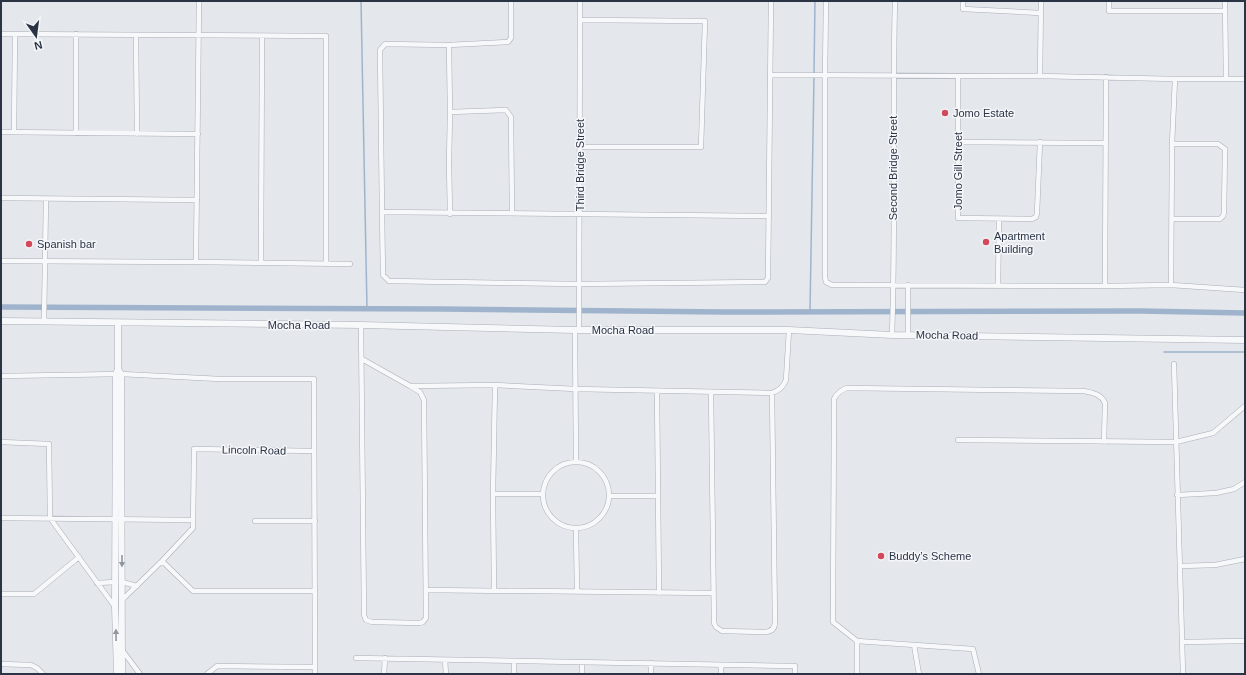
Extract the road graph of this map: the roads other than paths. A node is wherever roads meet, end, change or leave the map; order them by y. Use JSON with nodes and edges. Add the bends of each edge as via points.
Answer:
{"nodes":[{"id":1,"x":199,"y":1,"type":"edge"},
{"id":2,"x":512,"y":1,"type":"edge"},
{"id":3,"x":580,"y":1,"type":"edge"},
{"id":4,"x":771,"y":1,"type":"edge"},
{"id":5,"x":826,"y":1,"type":"edge"},
{"id":6,"x":895,"y":1,"type":"edge"},
{"id":7,"x":963,"y":1,"type":"edge"},
{"id":8,"x":1040,"y":1,"type":"edge"},
{"id":9,"x":1108,"y":1,"type":"edge"},
{"id":10,"x":1225,"y":1,"type":"edge"},
{"id":11,"x":1225,"y":11,"type":"junction"},
{"id":12,"x":1040,"y":12,"type":"junction"},
{"id":13,"x":580,"y":20,"type":"junction"},
{"id":14,"x":1,"y":34,"type":"edge"},
{"id":15,"x":15,"y":34,"type":"junction"},
{"id":16,"x":76,"y":34,"type":"junction"},
{"id":17,"x":136,"y":35,"type":"junction"},
{"id":18,"x":199,"y":35,"type":"junction"},
{"id":19,"x":262,"y":36,"type":"junction"},
{"id":20,"x":449,"y":46,"type":"junction"},
{"id":21,"x":770,"y":75,"type":"junction"},
{"id":22,"x":893,"y":75,"type":"junction"},
{"id":23,"x":825,"y":76,"type":"junction"},
{"id":24,"x":958,"y":76,"type":"junction"},
{"id":25,"x":1040,"y":76,"type":"junction"},
{"id":26,"x":1106,"y":77,"type":"junction"},
{"id":27,"x":1175,"y":79,"type":"junction"},
{"id":28,"x":1226,"y":79,"type":"junction"},
{"id":29,"x":1245,"y":79,"type":"edge"},
{"id":30,"x":450,"y":112,"type":"junction"},
{"id":31,"x":1,"y":132,"type":"edge"},
{"id":32,"x":14,"y":132,"type":"junction"},
{"id":33,"x":76,"y":133,"type":"junction"},
{"id":34,"x":137,"y":134,"type":"junction"},
{"id":35,"x":198,"y":134,"type":"junction"},
{"id":36,"x":958,"y":142,"type":"junction"},
{"id":37,"x":1040,"y":142,"type":"junction"},
{"id":38,"x":1106,"y":143,"type":"junction"},
{"id":39,"x":1172,"y":144,"type":"junction"},
{"id":40,"x":580,"y":147,"type":"junction"},
{"id":41,"x":1,"y":198,"type":"edge"},
{"id":42,"x":46,"y":198,"type":"junction"},
{"id":43,"x":197,"y":200,"type":"junction"},
{"id":44,"x":382,"y":212,"type":"junction"},
{"id":45,"x":512,"y":213,"type":"junction"},
{"id":46,"x":450,"y":214,"type":"junction"},
{"id":47,"x":579,"y":215,"type":"junction"},
{"id":48,"x":769,"y":216,"type":"junction"},
{"id":49,"x":999,"y":219,"type":"junction"},
{"id":50,"x":1172,"y":219,"type":"junction"},
{"id":51,"x":1,"y":261,"type":"edge"},
{"id":52,"x":44,"y":262,"type":"junction"},
{"id":53,"x":196,"y":262,"type":"junction"},
{"id":54,"x":260,"y":263,"type":"junction"},
{"id":55,"x":326,"y":264,"type":"junction"},
{"id":56,"x":350,"y":264,"type":"dead end"},
{"id":57,"x":579,"y":284,"type":"junction"},
{"id":58,"x":892,"y":285,"type":"junction"},
{"id":59,"x":908,"y":285,"type":"junction"},
{"id":60,"x":1171,"y":285,"type":"junction"},
{"id":61,"x":998,"y":286,"type":"junction"},
{"id":62,"x":1105,"y":286,"type":"junction"},
{"id":63,"x":1245,"y":290,"type":"edge"},
{"id":64,"x":44,"y":318,"type":"junction"},
{"id":65,"x":1,"y":321,"type":"edge"},
{"id":66,"x":118,"y":322,"type":"junction"},
{"id":67,"x":361,"y":325,"type":"junction"},
{"id":68,"x":577,"y":330,"type":"junction"},
{"id":69,"x":789,"y":330,"type":"junction"},
{"id":70,"x":892,"y":335,"type":"junction"},
{"id":71,"x":908,"y":335,"type":"junction"},
{"id":72,"x":1245,"y":340,"type":"edge"},
{"id":73,"x":362,"y":359,"type":"junction"},
{"id":74,"x":1174,"y":364,"type":"dead end"},
{"id":75,"x":118,"y":372,"type":"junction"},
{"id":76,"x":1,"y":376,"type":"edge"},
{"id":77,"x":495,"y":385,"type":"junction"},
{"id":78,"x":410,"y":386,"type":"junction"},
{"id":79,"x":576,"y":390,"type":"junction"},
{"id":80,"x":657,"y":391,"type":"junction"},
{"id":81,"x":711,"y":392,"type":"junction"},
{"id":82,"x":772,"y":393,"type":"junction"},
{"id":83,"x":1245,"y":406,"type":"edge"},
{"id":84,"x":958,"y":440,"type":"dead end"},
{"id":85,"x":1,"y":442,"type":"edge"},
{"id":86,"x":1104,"y":442,"type":"junction"},
{"id":87,"x":1176,"y":442,"type":"junction"},
{"id":88,"x":314,"y":451,"type":"junction"},
{"id":89,"x":576,"y":462,"type":"junction"},
{"id":90,"x":1245,"y":482,"type":"edge"},
{"id":91,"x":493,"y":494,"type":"junction"},
{"id":92,"x":542,"y":494,"type":"junction"},
{"id":93,"x":1177,"y":495,"type":"junction"},
{"id":94,"x":610,"y":496,"type":"junction"},
{"id":95,"x":658,"y":496,"type":"junction"},
{"id":96,"x":1,"y":518,"type":"edge"},
{"id":97,"x":50,"y":518,"type":"junction"},
{"id":98,"x":119,"y":519,"type":"junction"},
{"id":99,"x":192,"y":520,"type":"junction"},
{"id":100,"x":255,"y":521,"type":"dead end"},
{"id":101,"x":315,"y":521,"type":"junction"},
{"id":102,"x":576,"y":529,"type":"junction"},
{"id":103,"x":79,"y":557,"type":"junction"},
{"id":104,"x":1245,"y":559,"type":"edge"},
{"id":105,"x":162,"y":561,"type":"junction"},
{"id":106,"x":1180,"y":566,"type":"junction"},
{"id":107,"x":119,"y":582,"type":"junction"},
{"id":108,"x":97,"y":583,"type":"junction"},
{"id":109,"x":137,"y":586,"type":"junction"},
{"id":110,"x":426,"y":590,"type":"junction"},
{"id":111,"x":315,"y":591,"type":"junction"},
{"id":112,"x":494,"y":591,"type":"junction"},
{"id":113,"x":577,"y":592,"type":"junction"},
{"id":114,"x":659,"y":592,"type":"junction"},
{"id":115,"x":713,"y":593,"type":"junction"},
{"id":116,"x":1,"y":594,"type":"edge"},
{"id":117,"x":122,"y":600,"type":"junction"},
{"id":118,"x":115,"y":607,"type":"junction"},
{"id":119,"x":857,"y":641,"type":"junction"},
{"id":120,"x":1245,"y":641,"type":"edge"},
{"id":121,"x":1182,"y":642,"type":"junction"},
{"id":122,"x":914,"y":645,"type":"junction"},
{"id":123,"x":122,"y":650,"type":"junction"},
{"id":124,"x":356,"y":658,"type":"dead end"},
{"id":125,"x":384,"y":658,"type":"junction"},
{"id":126,"x":446,"y":660,"type":"junction"},
{"id":127,"x":514,"y":661,"type":"junction"},
{"id":128,"x":582,"y":662,"type":"junction"},
{"id":129,"x":650,"y":663,"type":"junction"},
{"id":130,"x":1,"y":664,"type":"edge"},
{"id":131,"x":721,"y":665,"type":"junction"},
{"id":132,"x":315,"y":667,"type":"junction"},
{"id":133,"x":43,"y":674,"type":"edge"},
{"id":134,"x":117,"y":674,"type":"edge"},
{"id":135,"x":122,"y":674,"type":"edge"},
{"id":136,"x":140,"y":674,"type":"edge"},
{"id":137,"x":207,"y":674,"type":"edge"},
{"id":138,"x":315,"y":674,"type":"edge"},
{"id":139,"x":384,"y":674,"type":"edge"},
{"id":140,"x":446,"y":674,"type":"edge"},
{"id":141,"x":514,"y":674,"type":"edge"},
{"id":142,"x":582,"y":674,"type":"edge"},
{"id":143,"x":651,"y":674,"type":"edge"},
{"id":144,"x":721,"y":674,"type":"edge"},
{"id":145,"x":795,"y":674,"type":"edge"},
{"id":146,"x":857,"y":674,"type":"edge"},
{"id":147,"x":918,"y":674,"type":"edge"},
{"id":148,"x":979,"y":674,"type":"edge"},
{"id":149,"x":1183,"y":674,"type":"edge"}],
"edges":[{"from":1,"to":18,"type":"street"},
{"from":2,"to":20,"type":"street","via":[[511,38],[508,42]]},
{"from":3,"to":13,"type":"street","name":"Third Bridge Street"},
{"from":4,"to":21,"type":"street"},
{"from":5,"to":23,"type":"street"},
{"from":6,"to":22,"type":"street","name":"Second Bridge Street"},
{"from":7,"to":12,"type":"street","via":[[963,9]]},
{"from":8,"to":12,"type":"street"},
{"from":9,"to":11,"type":"street","via":[[1109,11]]},
{"from":10,"to":11,"type":"street"},
{"from":11,"to":28,"type":"street"},
{"from":12,"to":25,"type":"street"},
{"from":13,"to":40,"type":"street","name":"Third Bridge Street"},
{"from":13,"to":40,"type":"street","via":[[705,21],[701,147]]},
{"from":14,"to":15,"type":"street"},
{"from":15,"to":16,"type":"street"},
{"from":15,"to":32,"type":"street"},
{"from":16,"to":17,"type":"street"},
{"from":16,"to":33,"type":"street"},
{"from":17,"to":18,"type":"street"},
{"from":17,"to":34,"type":"street"},
{"from":18,"to":19,"type":"street"},
{"from":18,"to":35,"type":"street"},
{"from":19,"to":54,"type":"street"},
{"from":19,"to":55,"type":"street","via":[[326,36]]},
{"from":20,"to":30,"type":"street"},
{"from":20,"to":44,"type":"street","via":[[385,44],[380,50]]},
{"from":21,"to":23,"type":"street"},
{"from":21,"to":48,"type":"street"},
{"from":22,"to":23,"type":"street"},
{"from":22,"to":24,"type":"street"},
{"from":22,"to":58,"type":"street","name":"Second Bridge Street"},
{"from":23,"to":58,"type":"street","via":[[826,282],[832,285]]},
{"from":24,"to":25,"type":"street"},
{"from":24,"to":36,"type":"street","name":"Jomo Gill Street"},
{"from":25,"to":26,"type":"street"},
{"from":26,"to":27,"type":"street"},
{"from":26,"to":38,"type":"street"},
{"from":27,"to":28,"type":"street"},
{"from":27,"to":39,"type":"street"},
{"from":28,"to":29,"type":"street"},
{"from":30,"to":45,"type":"street","via":[[506,110],[511,117]]},
{"from":30,"to":46,"type":"street"},
{"from":31,"to":32,"type":"street"},
{"from":32,"to":33,"type":"street"},
{"from":33,"to":34,"type":"street"},
{"from":34,"to":35,"type":"street"},
{"from":35,"to":43,"type":"street"},
{"from":36,"to":37,"type":"street"},
{"from":36,"to":49,"type":"street","name":"Jomo Gill Street","via":[[958,218]]},
{"from":37,"to":38,"type":"street"},
{"from":37,"to":49,"type":"street","via":[[1036,217]]},
{"from":38,"to":62,"type":"street"},
{"from":39,"to":50,"type":"street"},
{"from":39,"to":50,"type":"street","via":[[1218,144],[1225,149],[1223,216],[1220,219]]},
{"from":40,"to":47,"type":"street","name":"Third Bridge Street"},
{"from":41,"to":42,"type":"street"},
{"from":42,"to":43,"type":"street"},
{"from":42,"to":52,"type":"street"},
{"from":43,"to":53,"type":"street"},
{"from":44,"to":46,"type":"street"},
{"from":44,"to":57,"type":"street","via":[[383,275],[389,281]]},
{"from":45,"to":46,"type":"street"},
{"from":45,"to":47,"type":"street"},
{"from":47,"to":48,"type":"street"},
{"from":47,"to":57,"type":"street","name":"Third Bridge Street"},
{"from":48,"to":57,"type":"street","via":[[766,282]]},
{"from":49,"to":61,"type":"street"},
{"from":50,"to":60,"type":"street"},
{"from":51,"to":52,"type":"street"},
{"from":52,"to":53,"type":"street"},
{"from":52,"to":64,"type":"street"},
{"from":53,"to":54,"type":"street"},
{"from":54,"to":55,"type":"street"},
{"from":55,"to":56,"type":"street"},
{"from":57,"to":68,"type":"street","name":"Third Bridge Street"},
{"from":58,"to":59,"type":"street"},
{"from":58,"to":70,"type":"street","name":"Second Bridge Street"},
{"from":59,"to":61,"type":"street"},
{"from":59,"to":71,"type":"street"},
{"from":60,"to":62,"type":"street"},
{"from":60,"to":63,"type":"street"},
{"from":61,"to":62,"type":"street"},
{"from":64,"to":65,"type":"street","name":"Mocha Road"},
{"from":64,"to":66,"type":"street","name":"Mocha Road"},
{"from":66,"to":67,"type":"street","name":"Mocha Road"},
{"from":66,"to":75,"type":"street"},
{"from":67,"to":68,"type":"street","name":"Mocha Road"},
{"from":67,"to":73,"type":"street"},
{"from":68,"to":69,"type":"street","name":"Mocha Road"},
{"from":68,"to":79,"type":"street","name":"Third Bridge Street"},
{"from":69,"to":70,"type":"street","name":"Mocha Road"},
{"from":69,"to":82,"type":"street","via":[[786,380],[780,390]]},
{"from":70,"to":71,"type":"street","name":"Mocha Road"},
{"from":71,"to":72,"type":"street","name":"Mocha Road"},
{"from":73,"to":78,"type":"street"},
{"from":73,"to":110,"type":"street","via":[[365,618],[372,622],[423,622],[426,618]]},
{"from":74,"to":87,"type":"street"},
{"from":75,"to":76,"type":"street"},
{"from":75,"to":88,"type":"street","via":[[220,379],[314,379]]},
{"from":75,"to":98,"type":"street"},
{"from":77,"to":78,"type":"street"},
{"from":77,"to":79,"type":"street"},
{"from":77,"to":91,"type":"street"},
{"from":78,"to":110,"type":"street","via":[[420,392],[424,400]]},
{"from":79,"to":80,"type":"street"},
{"from":79,"to":89,"type":"street","name":"Third Bridge Street"},
{"from":80,"to":81,"type":"street"},
{"from":80,"to":95,"type":"street"},
{"from":81,"to":82,"type":"street"},
{"from":81,"to":115,"type":"street"},
{"from":82,"to":115,"type":"street","via":[[775,626],[770,632],[722,631],[714,623]]},
{"from":83,"to":87,"type":"street","via":[[1212,433]]},
{"from":84,"to":86,"type":"street"},
{"from":85,"to":97,"type":"street","via":[[49,444]]},
{"from":86,"to":87,"type":"street"},
{"from":86,"to":119,"type":"street","via":[[1105,403],[1099,395],[1084,391],[848,388],[838,392],[834,400],[833,622]]},
{"from":87,"to":93,"type":"street"},
{"from":88,"to":99,"type":"street","name":"Lincoln Road","via":[[194,449]]},
{"from":88,"to":101,"type":"street"},
{"from":89,"to":92,"type":"street","via":[[566,464],[553,472],[546,480]]},
{"from":89,"to":94,"type":"street","via":[[600,472],[608,485]]},
{"from":90,"to":93,"type":"street","via":[[1234,489],[1216,493]]},
{"from":91,"to":92,"type":"street"},
{"from":91,"to":112,"type":"street"},
{"from":92,"to":102,"type":"street","via":[[544,505],[552,519]]},
{"from":93,"to":106,"type":"street"},
{"from":94,"to":95,"type":"street"},
{"from":94,"to":102,"type":"street","via":[[606,511],[600,519],[591,525]]},
{"from":95,"to":114,"type":"street"},
{"from":96,"to":97,"type":"street"},
{"from":97,"to":98,"type":"street"},
{"from":97,"to":103,"type":"street"},
{"from":98,"to":99,"type":"street"},
{"from":98,"to":107,"type":"street"},
{"from":99,"to":105,"type":"street","via":[[193,528]]},
{"from":100,"to":101,"type":"street"},
{"from":101,"to":111,"type":"street"},
{"from":102,"to":113,"type":"street"},
{"from":103,"to":108,"type":"street"},
{"from":103,"to":116,"type":"street","via":[[34,594]]},
{"from":104,"to":106,"type":"street","via":[[1216,565]]},
{"from":105,"to":109,"type":"street"},
{"from":105,"to":111,"type":"street","via":[[193,591]]},
{"from":106,"to":121,"type":"street"},
{"from":107,"to":108,"type":"street"},
{"from":107,"to":109,"type":"street"},
{"from":107,"to":117,"type":"street"},
{"from":107,"to":118,"type":"street"},
{"from":108,"to":118,"type":"street"},
{"from":109,"to":117,"type":"street"},
{"from":110,"to":112,"type":"street"},
{"from":111,"to":132,"type":"street"},
{"from":112,"to":113,"type":"street"},
{"from":113,"to":114,"type":"street"},
{"from":114,"to":115,"type":"street"},
{"from":117,"to":123,"type":"street"},
{"from":134,"to":118,"type":"street","one_way":true},
{"from":119,"to":122,"type":"street"},
{"from":119,"to":146,"type":"street"},
{"from":120,"to":121,"type":"street"},
{"from":121,"to":149,"type":"street"},
{"from":122,"to":147,"type":"street"},
{"from":122,"to":148,"type":"street","via":[[974,649]]},
{"from":123,"to":135,"type":"street"},
{"from":123,"to":136,"type":"street"},
{"from":124,"to":125,"type":"street"},
{"from":125,"to":126,"type":"street"},
{"from":125,"to":139,"type":"street"},
{"from":126,"to":127,"type":"street"},
{"from":126,"to":140,"type":"street"},
{"from":127,"to":128,"type":"street"},
{"from":127,"to":141,"type":"street"},
{"from":128,"to":129,"type":"street"},
{"from":128,"to":142,"type":"street"},
{"from":129,"to":131,"type":"street"},
{"from":129,"to":143,"type":"street"},
{"from":130,"to":133,"type":"street","via":[[31,665]]},
{"from":131,"to":144,"type":"street"},
{"from":131,"to":145,"type":"street","via":[[795,666]]},
{"from":132,"to":137,"type":"street","via":[[217,666]]},
{"from":132,"to":138,"type":"street"}]}
